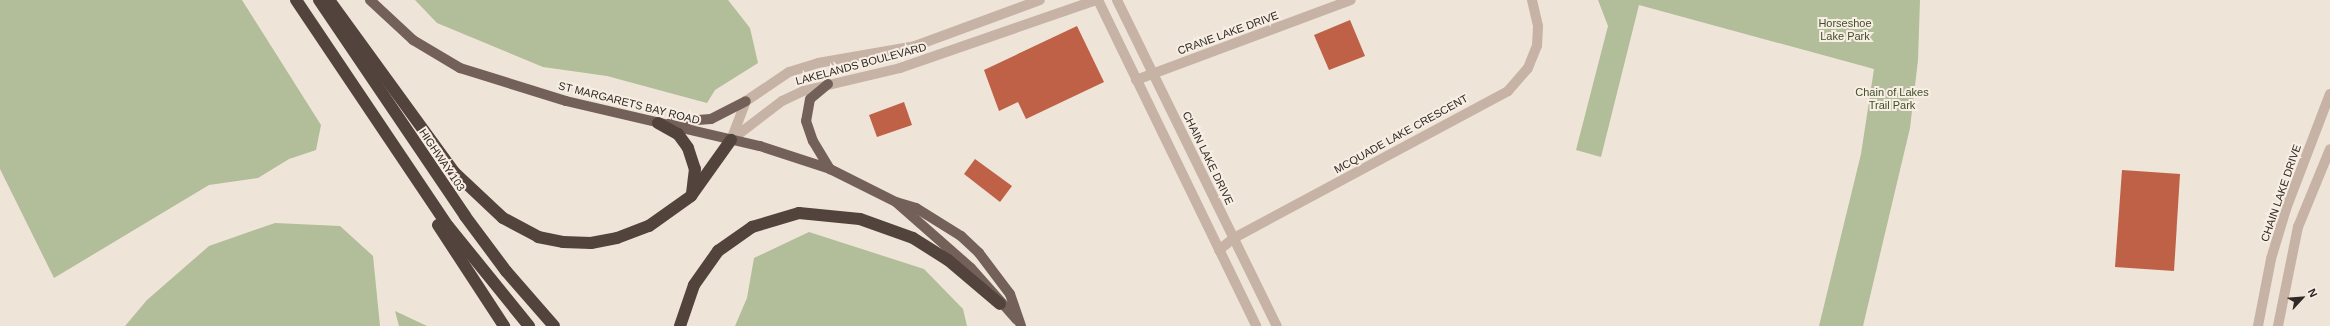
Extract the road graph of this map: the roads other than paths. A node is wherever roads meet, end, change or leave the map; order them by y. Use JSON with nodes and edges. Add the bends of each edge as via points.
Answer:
{"nodes":[{"id":1,"x":296,"y":0,"type":"edge"},
{"id":2,"x":319,"y":0,"type":"edge"},
{"id":3,"x":329,"y":0,"type":"edge"},
{"id":4,"x":370,"y":0,"type":"edge"},
{"id":5,"x":1040,"y":0,"type":"edge"},
{"id":6,"x":1097,"y":0,"type":"edge"},
{"id":7,"x":1117,"y":0,"type":"edge"},
{"id":8,"x":1351,"y":0,"type":"edge"},
{"id":9,"x":1532,"y":0,"type":"edge"},
{"id":10,"x":1153,"y":74,"type":"junction"},
{"id":11,"x":1136,"y":80,"type":"junction"},
{"id":12,"x":828,"y":84,"type":"junction"},
{"id":13,"x":2330,"y":94,"type":"edge"},
{"id":14,"x":746,"y":101,"type":"junction"},
{"id":15,"x":658,"y":123,"type":"junction"},
{"id":16,"x":731,"y":140,"type":"junction"},
{"id":17,"x":2330,"y":149,"type":"edge"},
{"id":18,"x":830,"y":169,"type":"junction"},
{"id":19,"x":415,"y":178,"type":"junction"},
{"id":20,"x":691,"y":196,"type":"junction"},
{"id":21,"x":896,"y":202,"type":"junction"},
{"id":22,"x":1234,"y":238,"type":"junction"},
{"id":23,"x":1219,"y":250,"type":"junction"},
{"id":24,"x":1000,"y":304,"type":"junction"},
{"id":25,"x":1020,"y":324,"type":"edge"},
{"id":26,"x":504,"y":326,"type":"edge"},
{"id":27,"x":529,"y":326,"type":"edge"},
{"id":28,"x":554,"y":326,"type":"edge"},
{"id":29,"x":680,"y":326,"type":"edge"},
{"id":30,"x":1256,"y":326,"type":"edge"},
{"id":31,"x":1277,"y":326,"type":"edge"},
{"id":32,"x":2258,"y":326,"type":"edge"},
{"id":33,"x":2278,"y":326,"type":"edge"}],
"edges":[{"from":1,"to":19,"type":"highway"},
{"from":2,"to":28,"type":"highway","name":"HIGHWAY 103","via":[[465,216],[506,271]]},
{"from":3,"to":20,"type":"highway","via":[[454,172],[493,210],[520,229],[563,242],[608,240],[649,226]]},
{"from":4,"to":15,"type":"main road","name":"ST MARGARETS BAY ROAD","via":[[413,40],[460,68],[566,101]]},
{"from":5,"to":14,"type":"street","name":"LAKELANDS BOULEVARD","via":[[915,46],[796,69],[770,82]]},
{"from":6,"to":11,"type":"street"},
{"from":6,"to":12,"type":"street","name":"LAKELANDS BOULEVARD","via":[[900,68]]},
{"from":7,"to":10,"type":"street","name":"CHAIN LAKE DRIVE"},
{"from":8,"to":10,"type":"street","name":"CRANE LAKE DRIVE"},
{"from":9,"to":22,"type":"street","name":"MCQUADE LAKE CRESCENT","via":[[1538,26],[1537,46],[1528,68],[1508,91]]},
{"from":10,"to":11,"type":"street","name":"CRANE LAKE DRIVE"},
{"from":10,"to":22,"type":"street","name":"CHAIN LAKE DRIVE"},
{"from":11,"to":23,"type":"street"},
{"from":12,"to":16,"type":"street","name":"LAKELANDS BOULEVARD","via":[[792,96]]},
{"from":12,"to":18,"type":"main road","via":[[810,99],[806,121],[813,141]]},
{"from":13,"to":32,"type":"street","name":"CHAIN LAKE DRIVE","via":[[2282,221]]},
{"from":14,"to":15,"type":"main road","via":[[710,119]]},
{"from":14,"to":16,"type":"street"},
{"from":15,"to":16,"type":"main road","name":"ST MARGARETS BAY ROAD"},
{"from":15,"to":20,"type":"highway","via":[[678,134],[691,153],[696,175]]},
{"from":16,"to":18,"type":"main road","name":"ST MARGARETS BAY ROAD"},
{"from":16,"to":20,"type":"highway"},
{"from":17,"to":33,"type":"street","via":[[2298,227]]},
{"from":18,"to":21,"type":"main road","name":"ST MARGARETS BAY ROAD"},
{"from":19,"to":26,"type":"highway","via":[[419,195]]},
{"from":19,"to":27,"type":"highway","via":[[469,254]]},
{"from":21,"to":24,"type":"main road","name":"ST MARGARETS BAY ROAD","via":[[971,268]]},
{"from":21,"to":25,"type":"main road","name":"ST MARGARETS BAY ROAD","via":[[933,217],[961,236],[979,253],[1010,294]]},
{"from":22,"to":23,"type":"street","name":"MCQUADE LAKE CRESCENT"},
{"from":22,"to":31,"type":"street","name":"CHAIN LAKE DRIVE"},
{"from":23,"to":30,"type":"street"},
{"from":24,"to":25,"type":"main road","name":"ST MARGARETS BAY ROAD"},
{"from":24,"to":29,"type":"highway","via":[[948,260],[913,238],[860,219],[806,213],[765,221],[723,247],[697,279]]}]}
